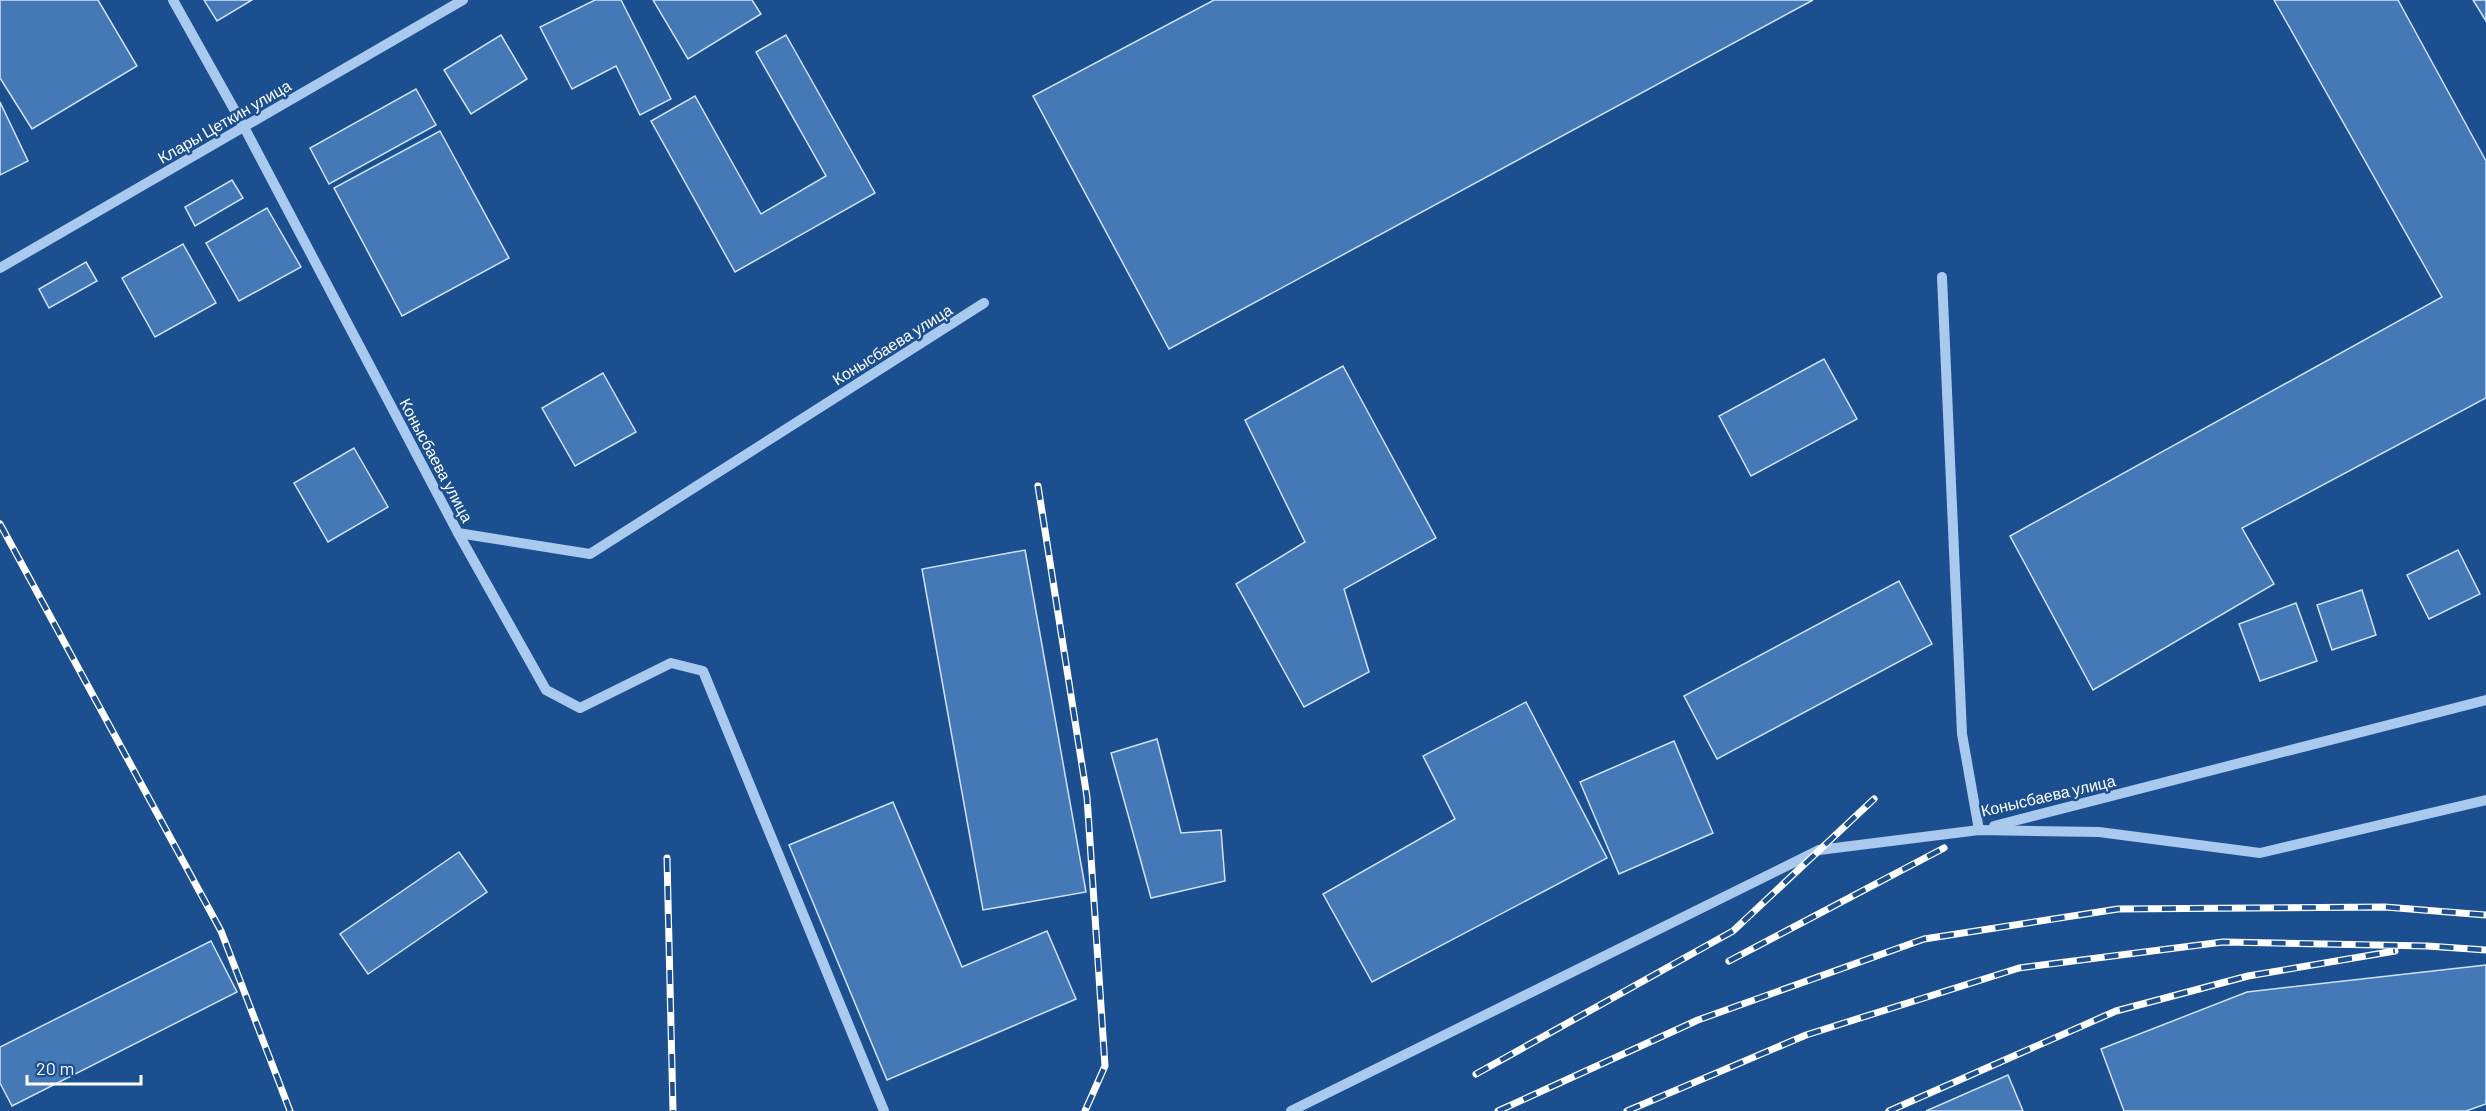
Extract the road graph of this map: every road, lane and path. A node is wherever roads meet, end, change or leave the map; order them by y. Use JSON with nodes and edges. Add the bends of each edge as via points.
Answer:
{"nodes":[{"id":1,"x":172,"y":0,"type":"edge"},
{"id":2,"x":463,"y":0,"type":"edge"},
{"id":3,"x":244,"y":127,"type":"junction"},
{"id":4,"x":0,"y":268,"type":"edge"},
{"id":5,"x":1942,"y":277,"type":"dead end"},
{"id":6,"x":984,"y":303,"type":"dead end"},
{"id":7,"x":458,"y":533,"type":"junction"},
{"id":8,"x":2486,"y":700,"type":"edge"},
{"id":9,"x":2486,"y":800,"type":"edge"},
{"id":10,"x":1979,"y":830,"type":"junction"},
{"id":11,"x":884,"y":1111,"type":"edge"},
{"id":12,"x":1291,"y":1111,"type":"edge"}],
"edges":[{"from":1,"to":3,"type":"street","name":"Конысбаева улица"},
{"from":2,"to":3,"type":"street","name":"Клары Цеткин улица"},
{"from":3,"to":4,"type":"street","name":"Клары Цеткин улица"},
{"from":3,"to":7,"type":"street","name":"Конысбаева улица"},
{"from":5,"to":10,"type":"street","name":"Конысбаева улица","via":[[1962,734]]},
{"from":6,"to":7,"type":"street","name":"Конысбаева улица","via":[[590,554]]},
{"from":7,"to":11,"type":"street","via":[[546,690],[580,708],[671,663],[703,671]]},
{"from":8,"to":10,"type":"street","name":"Конысбаева улица"},
{"from":9,"to":10,"type":"street","via":[[2260,853],[2098,832]]},
{"from":10,"to":12,"type":"street","via":[[1819,850]]}]}
